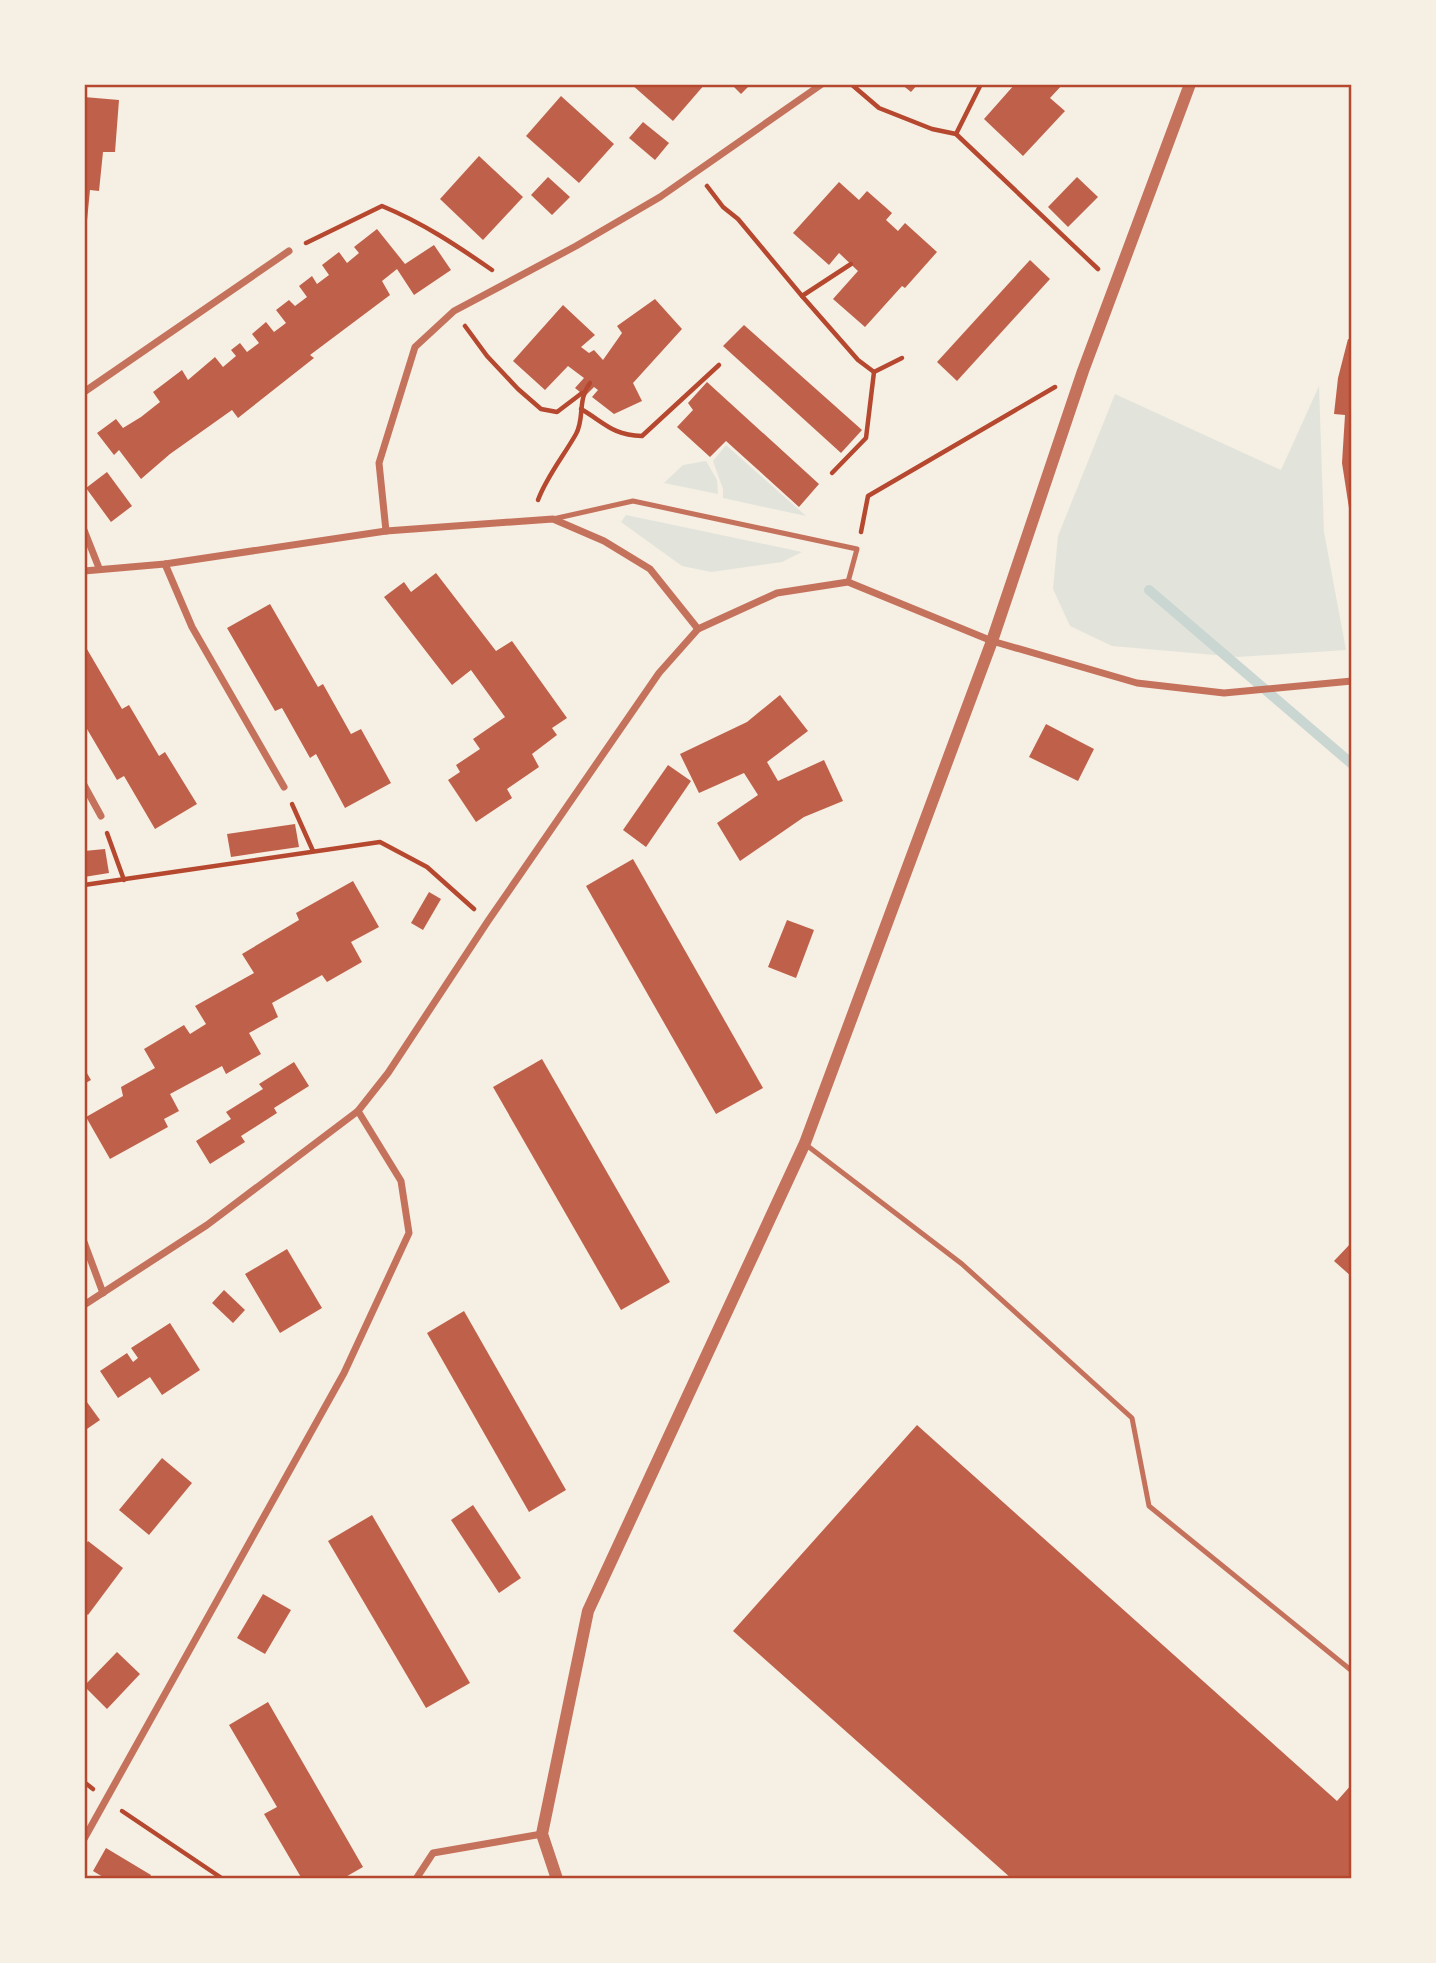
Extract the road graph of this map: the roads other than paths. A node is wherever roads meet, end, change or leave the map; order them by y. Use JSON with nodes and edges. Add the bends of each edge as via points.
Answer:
{"nodes":[{"id":1,"x":822,"y":84,"type":"edge"},
{"id":2,"x":1190,"y":84,"type":"edge"},
{"id":3,"x":289,"y":251,"type":"road end"},
{"id":4,"x":84,"y":392,"type":"edge"},
{"id":5,"x":553,"y":519,"type":"junction"},
{"id":6,"x":84,"y":530,"type":"edge"},
{"id":7,"x":386,"y":531,"type":"junction"},
{"id":8,"x":165,"y":564,"type":"junction"},
{"id":9,"x":100,"y":568,"type":"junction"},
{"id":10,"x":84,"y":571,"type":"edge"},
{"id":11,"x":848,"y":582,"type":"junction"},
{"id":12,"x":698,"y":629,"type":"junction"},
{"id":13,"x":992,"y":641,"type":"junction"},
{"id":14,"x":1352,"y":681,"type":"edge"},
{"id":15,"x":84,"y":785,"type":"edge"},
{"id":16,"x":284,"y":787,"type":"road end"},
{"id":17,"x":101,"y":816,"type":"road end"},
{"id":18,"x":358,"y":1111,"type":"junction"},
{"id":19,"x":804,"y":1143,"type":"junction"},
{"id":20,"x":84,"y":1242,"type":"edge"},
{"id":21,"x":103,"y":1293,"type":"junction"},
{"id":22,"x":84,"y":1305,"type":"edge"},
{"id":23,"x":1352,"y":1671,"type":"edge"},
{"id":24,"x":542,"y":1834,"type":"junction"},
{"id":25,"x":84,"y":1839,"type":"edge"},
{"id":26,"x":416,"y":1879,"type":"edge"},
{"id":27,"x":557,"y":1879,"type":"edge"}],
"edges":[{"from":1,"to":7,"type":"street","via":[[660,197],[454,311],[415,347],[379,463]]},
{"from":2,"to":13,"type":"street","via":[[1083,371]]},
{"from":3,"to":4,"type":"street"},
{"from":5,"to":7,"type":"street"},
{"from":5,"to":11,"type":"lane","via":[[633,500],[858,549]]},
{"from":5,"to":12,"type":"street","via":[[604,541],[650,569]]},
{"from":6,"to":9,"type":"street"},
{"from":7,"to":8,"type":"street"},
{"from":8,"to":9,"type":"street"},
{"from":8,"to":16,"type":"street","via":[[192,626]]},
{"from":9,"to":10,"type":"street"},
{"from":11,"to":12,"type":"street","via":[[777,593]]},
{"from":11,"to":13,"type":"street"},
{"from":12,"to":18,"type":"street","via":[[659,673]]},
{"from":13,"to":14,"type":"street","via":[[1137,683],[1224,694]]},
{"from":13,"to":19,"type":"street"},
{"from":15,"to":17,"type":"street"},
{"from":18,"to":21,"type":"street","via":[[207,1225]]},
{"from":18,"to":25,"type":"street","via":[[401,1181],[409,1233],[344,1373]]},
{"from":19,"to":23,"type":"lane","via":[[962,1264],[1132,1419],[1149,1506]]},
{"from":19,"to":24,"type":"street","via":[[588,1611]]},
{"from":20,"to":21,"type":"street"},
{"from":21,"to":22,"type":"street"},
{"from":24,"to":26,"type":"street","via":[[433,1853]]},
{"from":24,"to":27,"type":"street"}]}
